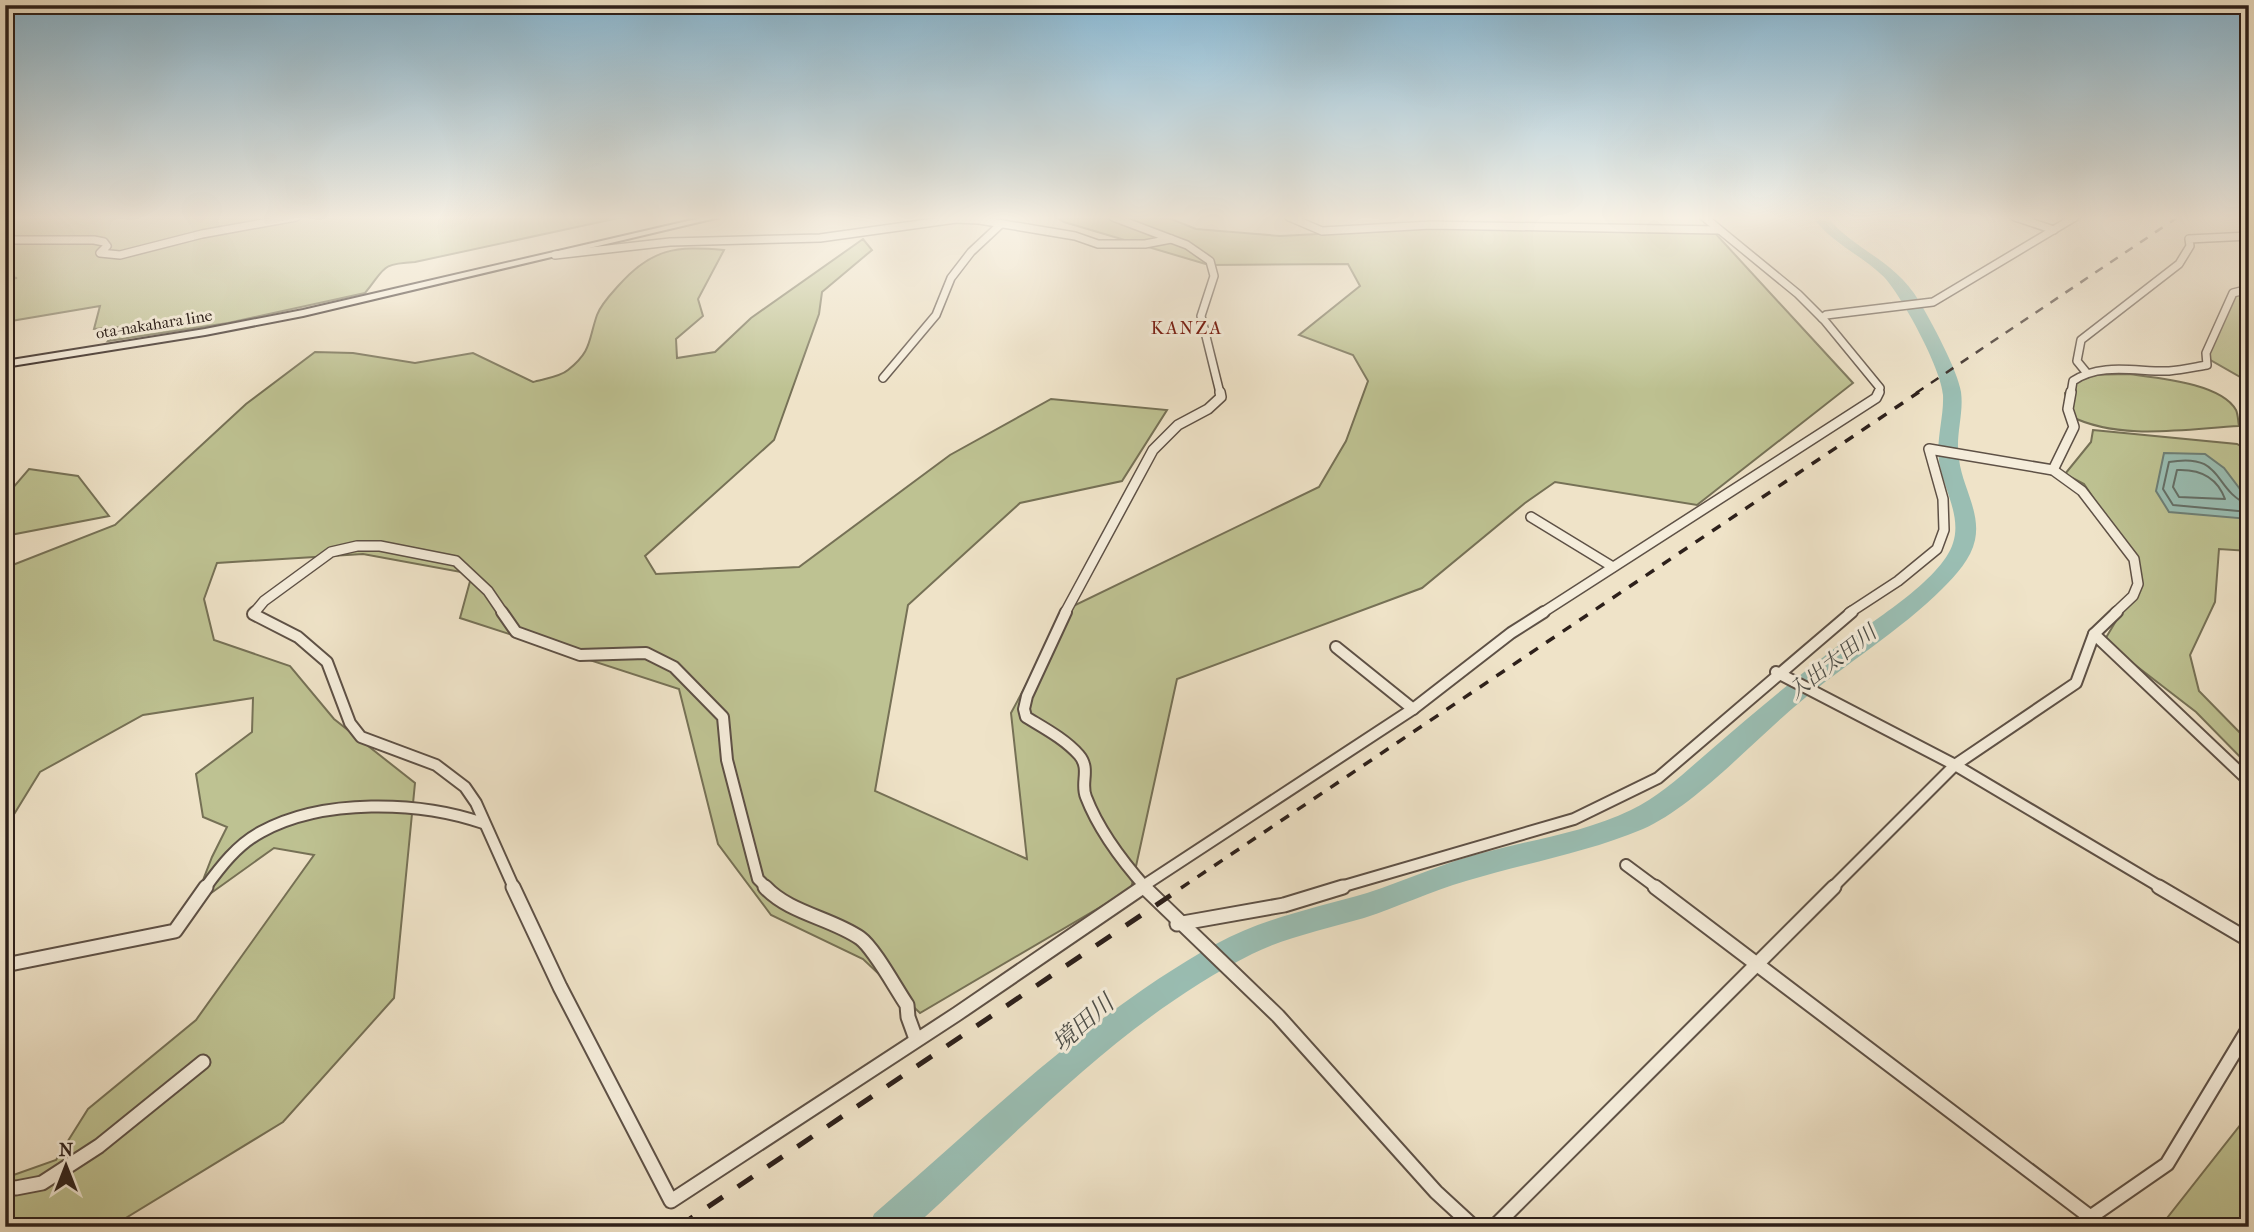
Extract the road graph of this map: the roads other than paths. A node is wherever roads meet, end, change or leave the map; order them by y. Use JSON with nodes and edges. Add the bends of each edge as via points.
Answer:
{"nodes":[{"id":1,"x":469,"y":274,"type":"edge"},
{"id":2,"x":954,"y":274,"type":"edge"},
{"id":3,"x":1215,"y":274,"type":"edge"},
{"id":4,"x":1774,"y":274,"type":"edge"},
{"id":5,"x":1979,"y":274,"type":"edge"},
{"id":6,"x":2165,"y":274,"type":"edge"},
{"id":7,"x":2249,"y":289,"type":"edge"},
{"id":8,"x":1822,"y":318,"type":"junction"},
{"id":9,"x":5,"y":364,"type":"edge"},
{"id":10,"x":2086,"y":372,"type":"junction"},
{"id":11,"x":883,"y":378,"type":"dead end"},
{"id":12,"x":2053,"y":470,"type":"junction"},
{"id":13,"x":1531,"y":517,"type":"dead end"},
{"id":14,"x":1613,"y":566,"type":"junction"},
{"id":15,"x":2094,"y":634,"type":"junction"},
{"id":16,"x":1336,"y":648,"type":"dead end"},
{"id":17,"x":1776,"y":672,"type":"junction"},
{"id":18,"x":1413,"y":709,"type":"junction"},
{"id":19,"x":1955,"y":765,"type":"junction"},
{"id":20,"x":2249,"y":781,"type":"edge"},
{"id":21,"x":483,"y":823,"type":"junction"},
{"id":22,"x":1626,"y":865,"type":"dead end"},
{"id":23,"x":1143,"y":886,"type":"junction"},
{"id":24,"x":1177,"y":924,"type":"junction"},
{"id":25,"x":2249,"y":940,"type":"edge"},
{"id":26,"x":1755,"y":964,"type":"junction"},
{"id":27,"x":5,"y":965,"type":"edge"},
{"id":28,"x":2249,"y":1028,"type":"edge"},
{"id":29,"x":916,"y":1039,"type":"junction"},
{"id":30,"x":203,"y":1062,"type":"dead end"},
{"id":31,"x":5,"y":1187,"type":"edge"},
{"id":32,"x":2089,"y":1216,"type":"junction"},
{"id":33,"x":1474,"y":1227,"type":"edge"},
{"id":34,"x":1494,"y":1227,"type":"edge"},
{"id":35,"x":2076,"y":1227,"type":"edge"}],
"edges":[{"from":1,"to":9,"type":"main road","name":"ota-nakahara line","via":[[278,318]]},
{"from":2,"to":11,"type":"street","via":[[936,315]]},
{"from":3,"to":23,"type":"street","via":[[1201,316],[1221,397],[1178,425],[1153,450],[1070,603],[1024,709],[1026,717],[1082,757],[1084,793],[1092,811]]},
{"from":4,"to":8,"type":"street"},
{"from":5,"to":8,"type":"street","via":[[1933,302]]},
{"from":6,"to":10,"type":"street","via":[[2081,340],[2077,361]]},
{"from":7,"to":10,"type":"street","via":[[2233,293],[2206,353],[2207,365],[2170,371]]},
{"from":8,"to":14,"type":"street","via":[[1880,388],[1876,398]]},
{"from":10,"to":12,"type":"street","via":[[2073,381],[2068,409],[2074,427]]},
{"from":12,"to":15,"type":"street","via":[[2082,491],[2134,559],[2138,584],[2133,596]]},
{"from":12,"to":17,"type":"street","via":[[1928,449],[1944,499],[1944,530],[1937,549]]},
{"from":13,"to":14,"type":"street"},
{"from":14,"to":18,"type":"street","via":[[1511,634]]},
{"from":15,"to":19,"type":"street","via":[[2076,683]]},
{"from":15,"to":20,"type":"street"},
{"from":16,"to":18,"type":"street"},
{"from":17,"to":19,"type":"street"},
{"from":17,"to":24,"type":"street","via":[[1658,778],[1574,819],[1284,905]]},
{"from":18,"to":23,"type":"street"},
{"from":19,"to":25,"type":"street"},
{"from":19,"to":26,"type":"street"},
{"from":21,"to":27,"type":"street","via":[[446,810],[367,807],[343,807],[285,822],[260,831],[241,845],[175,931]]},
{"from":21,"to":29,"type":"street","via":[[560,986],[671,1201]]},
{"from":21,"to":29,"type":"street","via":[[471,790],[451,771],[361,737],[350,727],[333,671],[301,641],[253,614],[264,601],[331,552],[380,546],[456,561],[488,591],[516,632],[580,655],[646,653],[674,667],[723,717],[727,760],[758,879],[776,899],[863,940],[908,1004]]},
{"from":22,"to":26,"type":"street"},
{"from":23,"to":24,"type":"street"},
{"from":23,"to":29,"type":"street"},
{"from":24,"to":33,"type":"street","via":[[1278,1016],[1436,1192]]},
{"from":26,"to":32,"type":"street"},
{"from":26,"to":34,"type":"street"},
{"from":28,"to":32,"type":"street","via":[[2167,1164]]},
{"from":30,"to":31,"type":"street","via":[[99,1146],[42,1183]]},
{"from":32,"to":35,"type":"street"}]}
